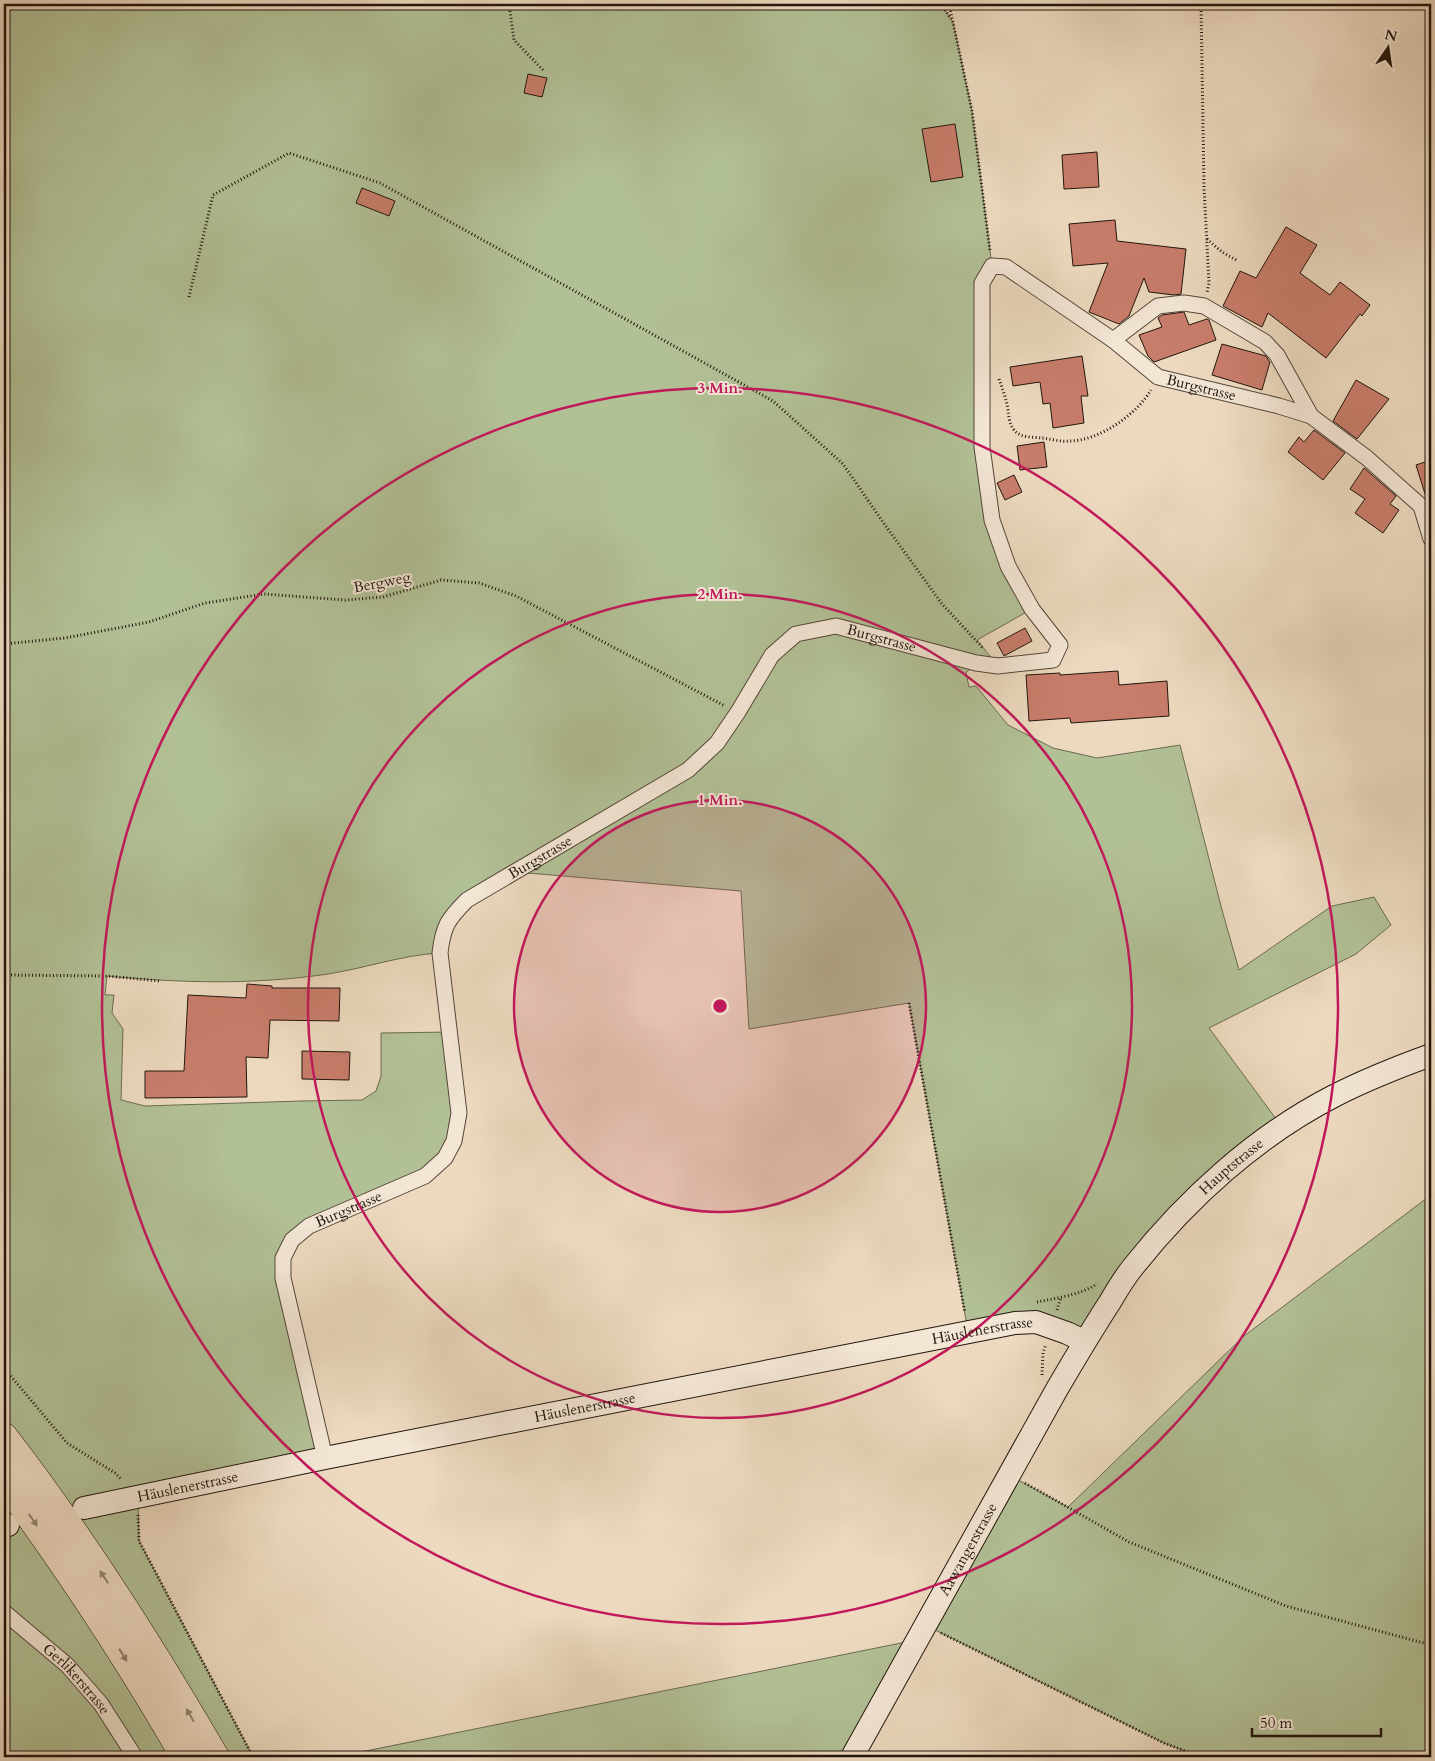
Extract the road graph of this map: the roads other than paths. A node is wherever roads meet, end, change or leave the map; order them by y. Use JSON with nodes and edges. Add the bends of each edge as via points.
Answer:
{"nodes":[{"id":1,"x":1113,"y":340,"type":"junction"},
{"id":2,"x":1311,"y":416,"type":"junction"},
{"id":3,"x":1426,"y":505,"type":"edge"},
{"id":4,"x":1431,"y":539,"type":"edge"},
{"id":5,"x":1431,"y":1055,"type":"edge"},
{"id":6,"x":1084,"y":1341,"type":"junction"},
{"id":7,"x":4,"y":1437,"type":"edge"},
{"id":8,"x":325,"y":1458,"type":"junction"},
{"id":9,"x":4,"y":1480,"type":"edge"},
{"id":10,"x":84,"y":1508,"type":"dead end"},
{"id":11,"x":4,"y":1612,"type":"edge"},
{"id":12,"x":135,"y":1757,"type":"edge"},
{"id":13,"x":184,"y":1757,"type":"edge"},
{"id":14,"x":215,"y":1757,"type":"edge"},
{"id":15,"x":852,"y":1757,"type":"edge"}],
"edges":[{"from":1,"to":2,"type":"street","name":"Burgstrasse","via":[[1158,377]]},
{"from":1,"to":2,"type":"street","via":[[1158,306],[1184,303],[1204,306],[1265,342],[1277,355]]},
{"from":1,"to":8,"type":"street","name":"Burgstrasse","via":[[1006,267],[992,266],[982,283],[982,447],[992,520],[1008,566],[1032,609],[1060,645],[1053,660],[998,666],[976,663],[836,626],[796,634],[772,655],[717,743],[688,770],[467,900],[452,915],[442,934],[440,953],[459,1113],[454,1141],[445,1158],[425,1176],[309,1226],[292,1240],[283,1258],[283,1278]]},
{"from":2,"to":3,"type":"street","name":"Burgstrasse"},
{"from":3,"to":4,"type":"street","name":"Burgstrasse"},
{"from":5,"to":6,"type":"street","name":"Hauptstrasse","via":[[1332,1097],[1282,1127],[1230,1166],[1177,1216],[1132,1268]]},
{"from":6,"to":8,"type":"street","name":"Häuslenerstrasse","via":[[1036,1322],[1015,1323]]},
{"from":6,"to":15,"type":"street","name":"Aawangerstrasse"},
{"from":14,"to":7,"type":"highway","one_way":true,"via":[[115,1593]]},
{"from":8,"to":10,"type":"street","name":"Häuslenerstrasse"},
{"from":9,"to":13,"type":"highway","one_way":true,"via":[[104,1625]]},
{"from":11,"to":12,"type":"street","name":"Gerlikerstrasse","via":[[67,1664],[101,1704]]}]}
